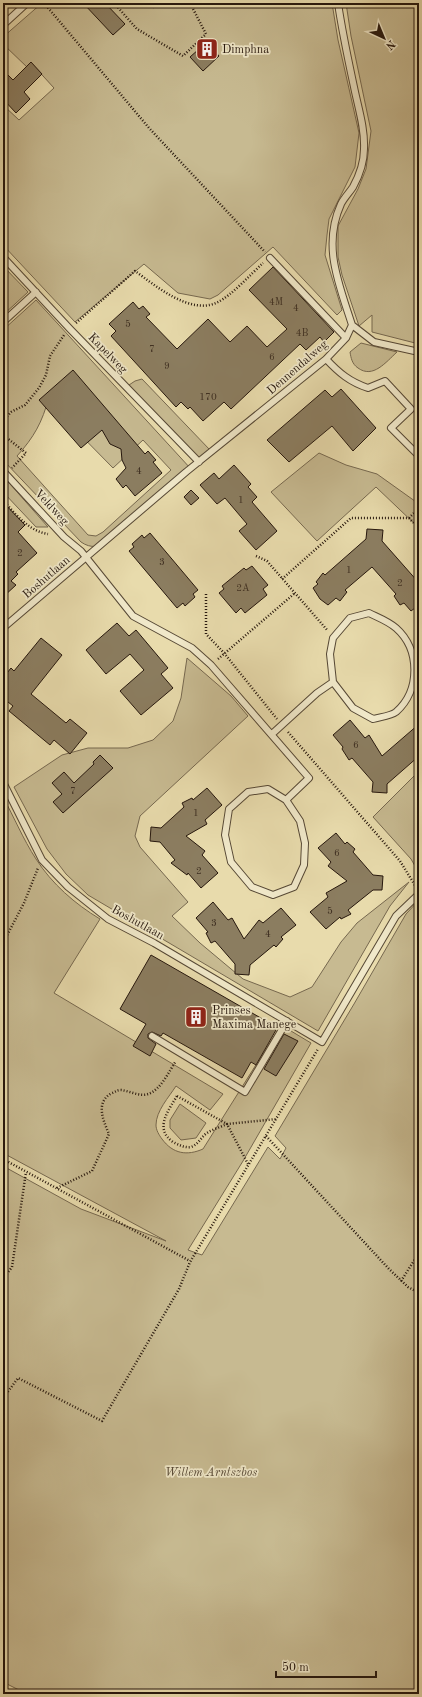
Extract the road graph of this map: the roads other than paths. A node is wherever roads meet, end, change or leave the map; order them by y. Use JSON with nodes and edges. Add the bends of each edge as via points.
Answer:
{"nodes":[{"id":1,"x":27,"y":3,"type":"edge"},
{"id":2,"x":338,"y":3,"type":"edge"},
{"id":3,"x":3,"y":25,"type":"edge"},
{"id":4,"x":3,"y":256,"type":"edge"},
{"id":5,"x":270,"y":258,"type":"road end"},
{"id":6,"x":36,"y":292,"type":"junction"},
{"id":7,"x":3,"y":322,"type":"edge"},
{"id":8,"x":352,"y":325,"type":"junction"},
{"id":9,"x":346,"y":338,"type":"junction"},
{"id":10,"x":419,"y":352,"type":"edge"},
{"id":11,"x":326,"y":359,"type":"junction"},
{"id":12,"x":419,"y":456,"type":"edge"},
{"id":13,"x":199,"y":462,"type":"junction"},
{"id":14,"x":5,"y":473,"type":"edge"},
{"id":15,"x":85,"y":558,"type":"junction"},
{"id":16,"x":3,"y":628,"type":"edge"},
{"id":17,"x":334,"y":682,"type":"junction"},
{"id":18,"x":272,"y":734,"type":"junction"},
{"id":19,"x":3,"y":782,"type":"edge"},
{"id":20,"x":286,"y":800,"type":"junction"},
{"id":21,"x":419,"y":893,"type":"edge"},
{"id":22,"x":287,"y":1021,"type":"junction"},
{"id":23,"x":152,"y":1036,"type":"dead end"}],
"edges":[{"from":1,"to":3,"type":"lane"},
{"from":2,"to":8,"type":"lane","via":[[343,38],[364,132],[361,168],[354,186],[342,204],[332,236],[336,274]]},
{"from":4,"to":6,"type":"lane","name":"Kapelweg"},
{"from":5,"to":9,"type":"lane"},
{"from":6,"to":7,"type":"lane"},
{"from":6,"to":13,"type":"lane","name":"Kapelweg"},
{"from":8,"to":9,"type":"lane","name":"Dennendalweg"},
{"from":8,"to":10,"type":"lane","via":[[374,342]]},
{"from":9,"to":11,"type":"lane","name":"Dennendalweg"},
{"from":11,"to":12,"type":"lane","via":[[354,383],[368,388],[385,381],[411,409],[391,428]]},
{"from":11,"to":13,"type":"lane","name":"Dennendalweg"},
{"from":13,"to":15,"type":"lane","name":"Dennendalweg"},
{"from":14,"to":15,"type":"lane","name":"Veldweg"},
{"from":15,"to":16,"type":"lane","name":"Boshutlaan"},
{"from":15,"to":18,"type":"lane","name":"Veldweg","via":[[133,616],[192,648],[211,665]]},
{"from":17,"to":17,"type":"lane","via":[[330,654],[334,638],[350,618],[369,612],[395,627],[411,646],[415,673],[410,697],[395,713],[373,719],[353,708]]},
{"from":17,"to":18,"type":"lane","via":[[317,693]]},
{"from":18,"to":20,"type":"lane","name":"Veldweg","via":[[310,778]]},
{"from":19,"to":22,"type":"lane","name":"Boshutlaan","via":[[42,860],[68,888],[108,920],[161,947]]},
{"from":20,"to":20,"type":"lane","via":[[268,789],[248,792],[229,809],[225,834],[231,862],[252,887],[273,895],[294,887],[304,865],[305,843],[300,821]]},
{"from":21,"to":22,"type":"lane","name":"Boshutlaan","via":[[396,916],[322,1042]]},
{"from":22,"to":23,"type":"lane","via":[[244,1092]]}]}
